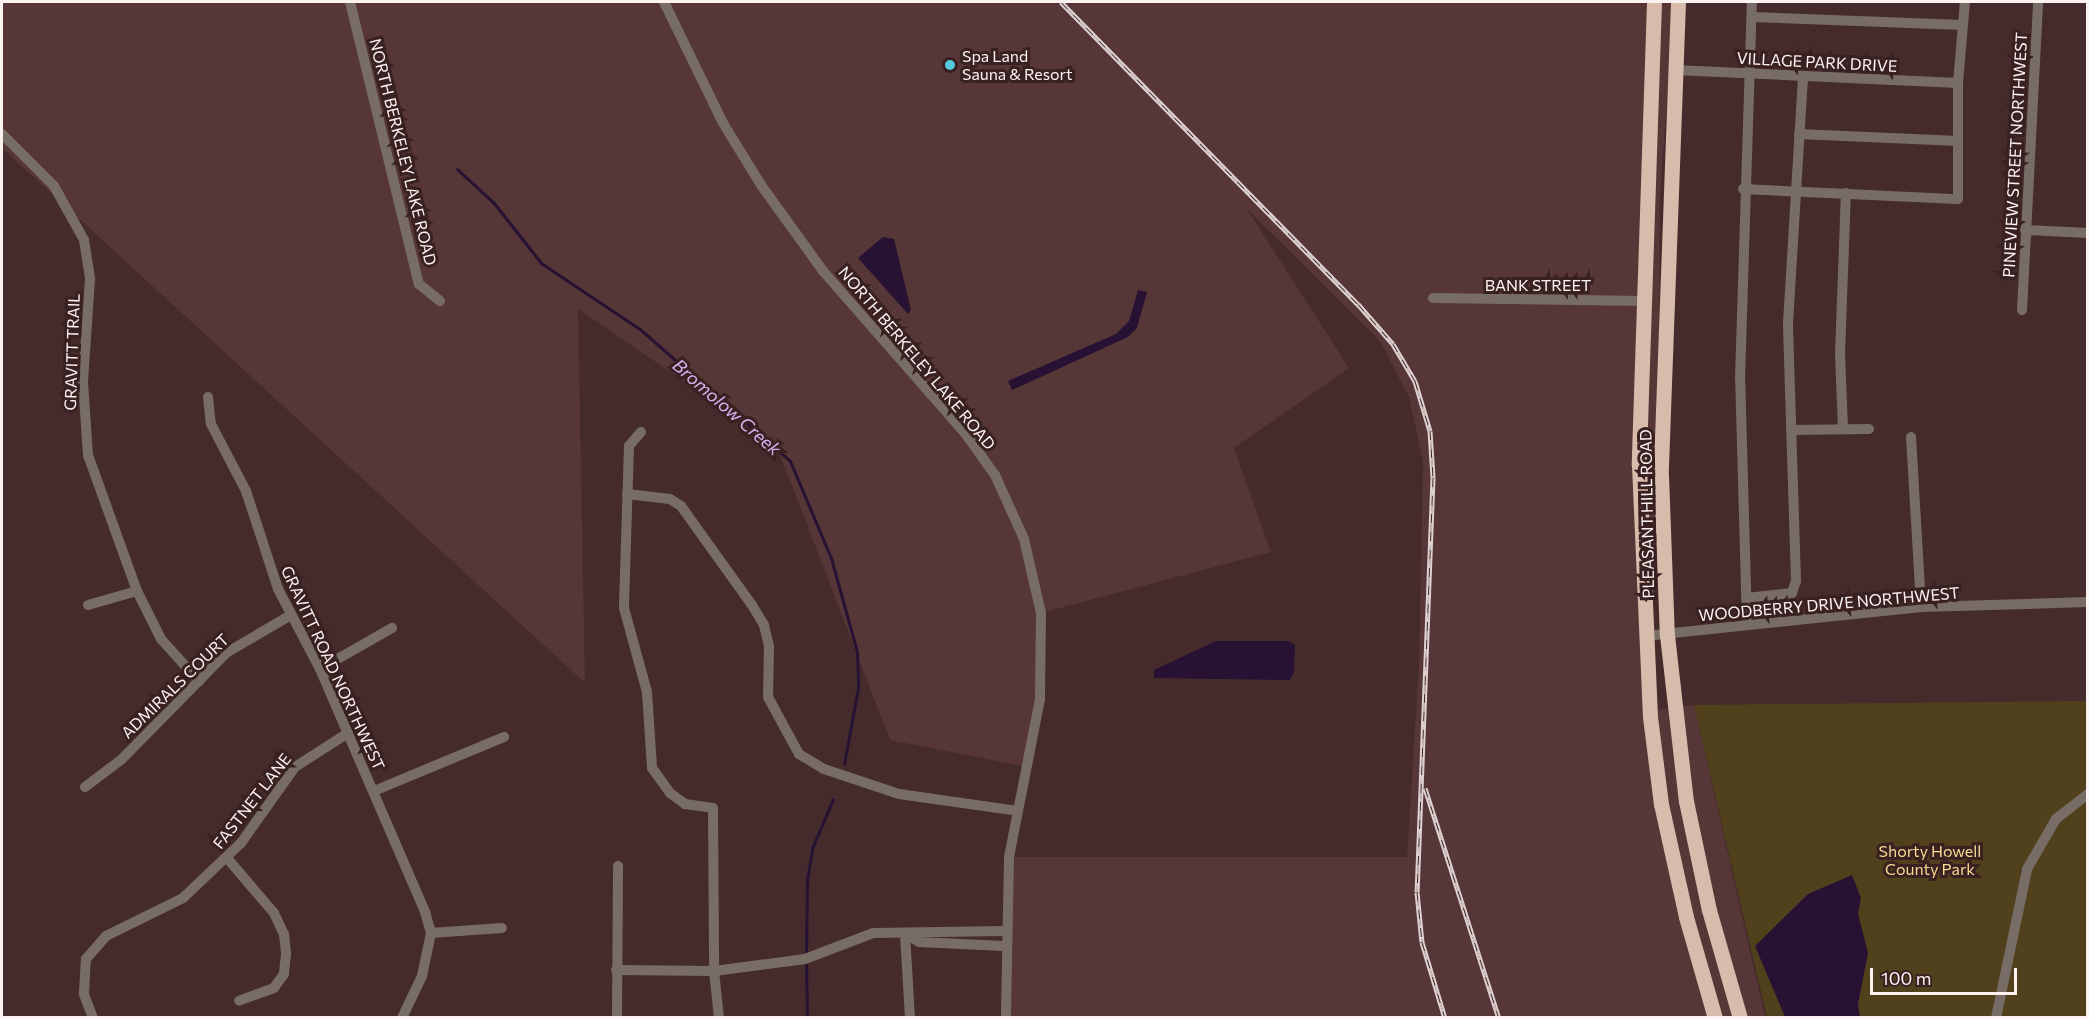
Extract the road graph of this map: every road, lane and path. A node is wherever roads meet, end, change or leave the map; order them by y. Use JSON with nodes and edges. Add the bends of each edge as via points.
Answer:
{"nodes":[{"id":1,"x":350,"y":2,"type":"edge"},
{"id":2,"x":664,"y":2,"type":"edge"},
{"id":3,"x":1654,"y":2,"type":"edge"},
{"id":4,"x":1678,"y":2,"type":"edge"},
{"id":5,"x":1752,"y":2,"type":"edge"},
{"id":6,"x":1965,"y":2,"type":"edge"},
{"id":7,"x":2038,"y":2,"type":"edge"},
{"id":8,"x":1752,"y":17,"type":"junction"},
{"id":9,"x":1963,"y":25,"type":"junction"},
{"id":10,"x":1674,"y":70,"type":"junction"},
{"id":11,"x":1747,"y":74,"type":"junction"},
{"id":12,"x":1803,"y":77,"type":"junction"},
{"id":13,"x":1958,"y":83,"type":"junction"},
{"id":14,"x":2,"y":134,"type":"edge"},
{"id":15,"x":1799,"y":134,"type":"junction"},
{"id":16,"x":1958,"y":141,"type":"junction"},
{"id":17,"x":1743,"y":189,"type":"junction"},
{"id":18,"x":1795,"y":190,"type":"junction"},
{"id":19,"x":1846,"y":193,"type":"junction"},
{"id":20,"x":2025,"y":230,"type":"junction"},
{"id":21,"x":2088,"y":233,"type":"edge"},
{"id":22,"x":1433,"y":298,"type":"dead end"},
{"id":23,"x":440,"y":301,"type":"dead end"},
{"id":24,"x":1643,"y":301,"type":"junction"},
{"id":25,"x":2022,"y":310,"type":"dead end"},
{"id":26,"x":208,"y":397,"type":"dead end"},
{"id":27,"x":1843,"y":429,"type":"junction"},
{"id":28,"x":1869,"y":429,"type":"dead end"},
{"id":29,"x":1791,"y":430,"type":"junction"},
{"id":30,"x":640,"y":432,"type":"dead end"},
{"id":31,"x":1911,"y":437,"type":"dead end"},
{"id":32,"x":627,"y":494,"type":"junction"},
{"id":33,"x":138,"y":591,"type":"junction"},
{"id":34,"x":1747,"y":598,"type":"junction"},
{"id":35,"x":2088,"y":602,"type":"edge"},
{"id":36,"x":88,"y":605,"type":"dead end"},
{"id":37,"x":1922,"y":607,"type":"junction"},
{"id":38,"x":291,"y":615,"type":"junction"},
{"id":39,"x":1747,"y":624,"type":"junction"},
{"id":40,"x":392,"y":628,"type":"dead end"},
{"id":41,"x":1667,"y":635,"type":"junction"},
{"id":42,"x":1645,"y":636,"type":"junction"},
{"id":43,"x":320,"y":669,"type":"junction"},
{"id":44,"x":199,"y":681,"type":"junction"},
{"id":45,"x":348,"y":733,"type":"junction"},
{"id":46,"x":504,"y":737,"type":"dead end"},
{"id":47,"x":85,"y":787,"type":"dead end"},
{"id":48,"x":374,"y":791,"type":"junction"},
{"id":49,"x":2088,"y":794,"type":"edge"},
{"id":50,"x":1018,"y":812,"type":"junction"},
{"id":51,"x":227,"y":858,"type":"junction"},
{"id":52,"x":618,"y":866,"type":"dead end"},
{"id":53,"x":502,"y":928,"type":"dead end"},
{"id":54,"x":933,"y":929,"type":"junction"},
{"id":55,"x":956,"y":930,"type":"junction"},
{"id":56,"x":1005,"y":931,"type":"junction"},
{"id":57,"x":431,"y":933,"type":"junction"},
{"id":58,"x":905,"y":934,"type":"junction"},
{"id":59,"x":933,"y":944,"type":"junction"},
{"id":60,"x":955,"y":945,"type":"junction"},
{"id":61,"x":1005,"y":946,"type":"junction"},
{"id":62,"x":616,"y":970,"type":"junction"},
{"id":63,"x":714,"y":970,"type":"junction"},
{"id":64,"x":239,"y":1001,"type":"dead end"},
{"id":65,"x":93,"y":1017,"type":"edge"},
{"id":66,"x":402,"y":1017,"type":"edge"},
{"id":67,"x":617,"y":1017,"type":"edge"},
{"id":68,"x":719,"y":1017,"type":"edge"},
{"id":69,"x":910,"y":1017,"type":"edge"},
{"id":70,"x":1006,"y":1017,"type":"edge"},
{"id":71,"x":1715,"y":1017,"type":"edge"},
{"id":72,"x":1740,"y":1017,"type":"edge"},
{"id":73,"x":1996,"y":1017,"type":"edge"}],
"edges":[{"from":1,"to":23,"type":"street","name":"NORTH BERKELEY LAKE ROAD","via":[[419,284]]},
{"from":2,"to":50,"type":"street","name":"NORTH BERKELEY LAKE ROAD","via":[[732,138],[791,229],[965,433],[1009,501],[1027,548],[1041,614],[1040,699]]},
{"from":3,"to":24,"type":"highway","name":"PLEASANT HILL ROAD"},
{"from":4,"to":10,"type":"highway","name":"PLEASANT HILL ROAD"},
{"from":5,"to":8,"type":"street"},
{"from":6,"to":9,"type":"street"},
{"from":7,"to":20,"type":"street","name":"PINEVIEW STREET NORTHWEST"},
{"from":8,"to":9,"type":"street"},
{"from":8,"to":11,"type":"street"},
{"from":9,"to":13,"type":"street"},
{"from":10,"to":11,"type":"street","name":"VILLAGE PARK DRIVE"},
{"from":10,"to":41,"type":"highway","name":"PLEASANT HILL ROAD","via":[[1661,475]]},
{"from":11,"to":12,"type":"street","name":"VILLAGE PARK DRIVE"},
{"from":11,"to":17,"type":"street"},
{"from":12,"to":13,"type":"street","name":"VILLAGE PARK DRIVE"},
{"from":12,"to":15,"type":"street"},
{"from":13,"to":16,"type":"street"},
{"from":14,"to":33,"type":"street","name":"GRAVITT TRAIL","via":[[54,186],[84,240],[90,279],[83,382],[88,455]]},
{"from":15,"to":16,"type":"street"},
{"from":15,"to":18,"type":"street"},
{"from":16,"to":19,"type":"street","via":[[1958,199]]},
{"from":17,"to":18,"type":"street"},
{"from":17,"to":34,"type":"street","via":[[1740,379]]},
{"from":18,"to":19,"type":"street"},
{"from":18,"to":29,"type":"street","via":[[1788,323]]},
{"from":19,"to":27,"type":"street","via":[[1840,354]]},
{"from":20,"to":21,"type":"street"},
{"from":20,"to":25,"type":"street","name":"PINEVIEW STREET NORTHWEST"},
{"from":22,"to":24,"type":"street","name":"BANK STREET"},
{"from":24,"to":42,"type":"highway","name":"PLEASANT HILL ROAD","via":[[1640,465]]},
{"from":26,"to":38,"type":"street","name":"GRAVITT ROAD NORTHWEST","via":[[211,424],[246,491],[260,543]]},
{"from":27,"to":28,"type":"street"},
{"from":27,"to":29,"type":"street"},
{"from":29,"to":34,"type":"street","via":[[1796,581],[1792,593]]},
{"from":30,"to":32,"type":"street","via":[[629,446]]},
{"from":31,"to":37,"type":"street"},
{"from":32,"to":50,"type":"street","via":[[670,500],[681,506],[752,604],[764,625],[769,646],[768,697],[799,754],[824,770],[899,794]]},
{"from":32,"to":63,"type":"street","via":[[624,608],[646,692],[652,768],[670,793],[685,804],[713,808]]},
{"from":33,"to":36,"type":"street"},
{"from":33,"to":44,"type":"street","name":"GRAVITT TRAIL","via":[[161,639]]},
{"from":34,"to":39,"type":"street"},
{"from":35,"to":37,"type":"street","name":"WOODBERRY DRIVE NORTHWEST"},
{"from":37,"to":39,"type":"street","name":"WOODBERRY DRIVE NORTHWEST"},
{"from":38,"to":43,"type":"street","name":"GRAVITT ROAD NORTHWEST"},
{"from":38,"to":44,"type":"street","name":"ADMIRALS COURT","via":[[226,653]]},
{"from":39,"to":41,"type":"street","name":"WOODBERRY DRIVE NORTHWEST"},
{"from":40,"to":43,"type":"street"},
{"from":41,"to":42,"type":"street","name":"WOODBERRY DRIVE NORTHWEST"},
{"from":41,"to":72,"type":"highway","name":"PLEASANT HILL ROAD","via":[[1686,801],[1709,910]]},
{"from":42,"to":71,"type":"highway","name":"PLEASANT HILL ROAD","via":[[1661,804],[1686,916]]},
{"from":43,"to":45,"type":"street","name":"GRAVITT ROAD NORTHWEST"},
{"from":44,"to":47,"type":"street","name":"ADMIRALS COURT","via":[[122,759]]},
{"from":45,"to":48,"type":"street","name":"GRAVITT ROAD NORTHWEST"},
{"from":45,"to":51,"type":"street","name":"FASTNET LANE","via":[[295,767],[268,810]]},
{"from":46,"to":48,"type":"street"},
{"from":48,"to":57,"type":"street","name":"GRAVITT ROAD NORTHWEST"},
{"from":49,"to":73,"type":"street","via":[[2056,819],[2033,854],[2021,886]]},
{"from":50,"to":56,"type":"street","name":"NORTH BERKELEY LAKE ROAD"},
{"from":51,"to":64,"type":"street","via":[[274,912],[285,944],[284,974],[273,987]]},
{"from":51,"to":65,"type":"street","name":"FASTNET LANE","via":[[183,898],[105,936],[86,959],[84,994]]},
{"from":52,"to":62,"type":"street"},
{"from":53,"to":57,"type":"street"},
{"from":54,"to":55,"type":"street"},
{"from":54,"to":58,"type":"street"},
{"from":54,"to":59,"type":"street"},
{"from":55,"to":56,"type":"street"},
{"from":55,"to":60,"type":"street"},
{"from":56,"to":61,"type":"street","name":"NORTH BERKELEY LAKE ROAD"},
{"from":57,"to":66,"type":"street","via":[[422,976]]},
{"from":58,"to":59,"type":"street"},
{"from":58,"to":63,"type":"street","via":[[873,933],[805,959]]},
{"from":58,"to":69,"type":"street"},
{"from":59,"to":60,"type":"street"},
{"from":60,"to":61,"type":"street"},
{"from":61,"to":70,"type":"street","name":"NORTH BERKELEY LAKE ROAD"},
{"from":62,"to":63,"type":"street"},
{"from":62,"to":67,"type":"street"},
{"from":63,"to":68,"type":"street"}]}
